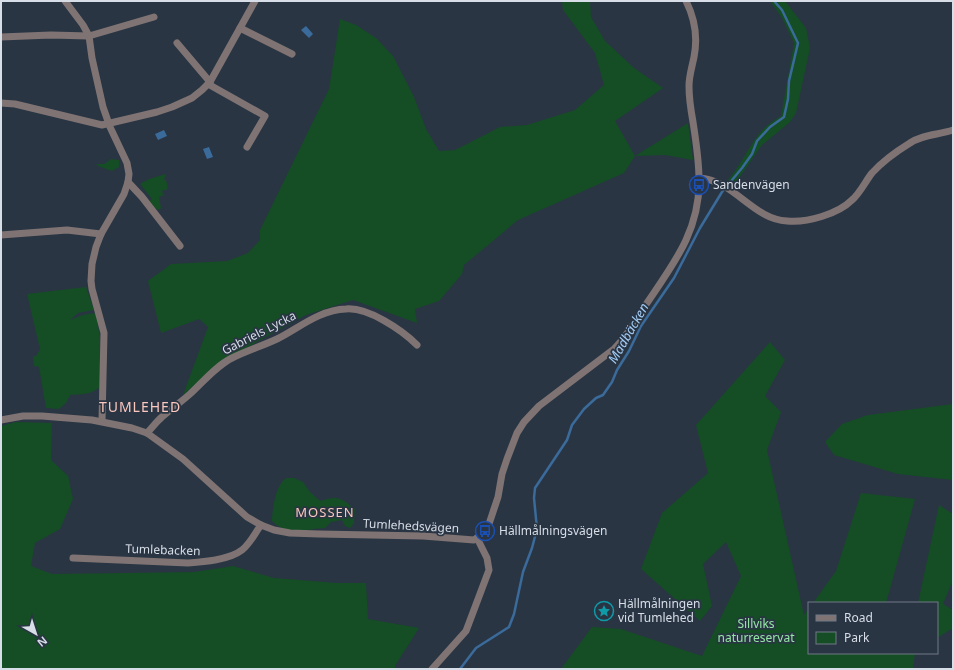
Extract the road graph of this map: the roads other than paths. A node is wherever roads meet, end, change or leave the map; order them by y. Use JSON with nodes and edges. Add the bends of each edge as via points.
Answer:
{"nodes":[{"id":1,"x":65,"y":1,"type":"edge"},
{"id":2,"x":255,"y":1,"type":"edge"},
{"id":3,"x":686,"y":1,"type":"edge"},
{"id":4,"x":154,"y":17,"type":"dead end"},
{"id":5,"x":240,"y":28,"type":"junction"},
{"id":6,"x":89,"y":36,"type":"junction"},
{"id":7,"x":2,"y":37,"type":"edge"},
{"id":8,"x":177,"y":43,"type":"dead end"},
{"id":9,"x":292,"y":54,"type":"dead end"},
{"id":10,"x":209,"y":83,"type":"junction"},
{"id":11,"x":1,"y":103,"type":"edge"},
{"id":12,"x":108,"y":123,"type":"junction"},
{"id":13,"x":953,"y":130,"type":"edge"},
{"id":14,"x":247,"y":147,"type":"dead end"},
{"id":15,"x":699,"y":178,"type":"junction"},
{"id":16,"x":128,"y":182,"type":"junction"},
{"id":17,"x":101,"y":234,"type":"junction"},
{"id":18,"x":1,"y":235,"type":"edge"},
{"id":19,"x":180,"y":246,"type":"dead end"},
{"id":20,"x":417,"y":345,"type":"dead end"},
{"id":21,"x":1,"y":420,"type":"edge"},
{"id":22,"x":102,"y":421,"type":"junction"},
{"id":23,"x":147,"y":433,"type":"junction"},
{"id":24,"x":261,"y":526,"type":"junction"},
{"id":25,"x":477,"y":538,"type":"junction"},
{"id":26,"x":73,"y":558,"type":"dead end"},
{"id":27,"x":432,"y":669,"type":"edge"}],
"edges":[{"from":1,"to":6,"type":"street"},
{"from":2,"to":5,"type":"street"},
{"from":3,"to":15,"type":"street","via":[[696,30],[689,88]]},
{"from":4,"to":6,"type":"street"},
{"from":5,"to":9,"type":"street"},
{"from":5,"to":10,"type":"street"},
{"from":6,"to":7,"type":"street"},
{"from":6,"to":12,"type":"street"},
{"from":8,"to":10,"type":"street"},
{"from":10,"to":12,"type":"street","via":[[192,98],[172,107]]},
{"from":10,"to":14,"type":"street","via":[[266,116]]},
{"from":11,"to":12,"type":"street","via":[[15,104],[102,125]]},
{"from":12,"to":16,"type":"street","via":[[127,163]]},
{"from":13,"to":15,"type":"street","via":[[922,137],[909,143],[880,165],[844,207],[811,219],[790,222],[775,219],[758,211],[721,184]]},
{"from":15,"to":25,"type":"street","via":[[694,216],[684,246],[673,266],[614,349],[539,406],[524,422],[507,458],[489,524]]},
{"from":16,"to":17,"type":"street"},
{"from":16,"to":19,"type":"street"},
{"from":17,"to":18,"type":"street","via":[[66,230]]},
{"from":17,"to":22,"type":"street","via":[[96,247],[91,281],[92,294],[104,333]]},
{"from":20,"to":23,"type":"street","name":"Gabriels Lycka","via":[[374,315],[346,308],[336,310],[311,319],[278,339],[232,358],[160,418]]},
{"from":21,"to":22,"type":"street","name":"Tumlehedsvägen","via":[[42,416]]},
{"from":22,"to":23,"type":"street","name":"Tumlehedsvägen"},
{"from":23,"to":24,"type":"street","name":"Tumlehedsvägen","via":[[183,459],[227,500]]},
{"from":24,"to":25,"type":"street","name":"Tumlehedsvägen","via":[[290,533],[443,537],[468,540]]},
{"from":24,"to":26,"type":"street","name":"Tumlebacken","via":[[242,550],[205,562]]},
{"from":25,"to":27,"type":"street","via":[[487,556],[489,570],[466,631]]}]}
